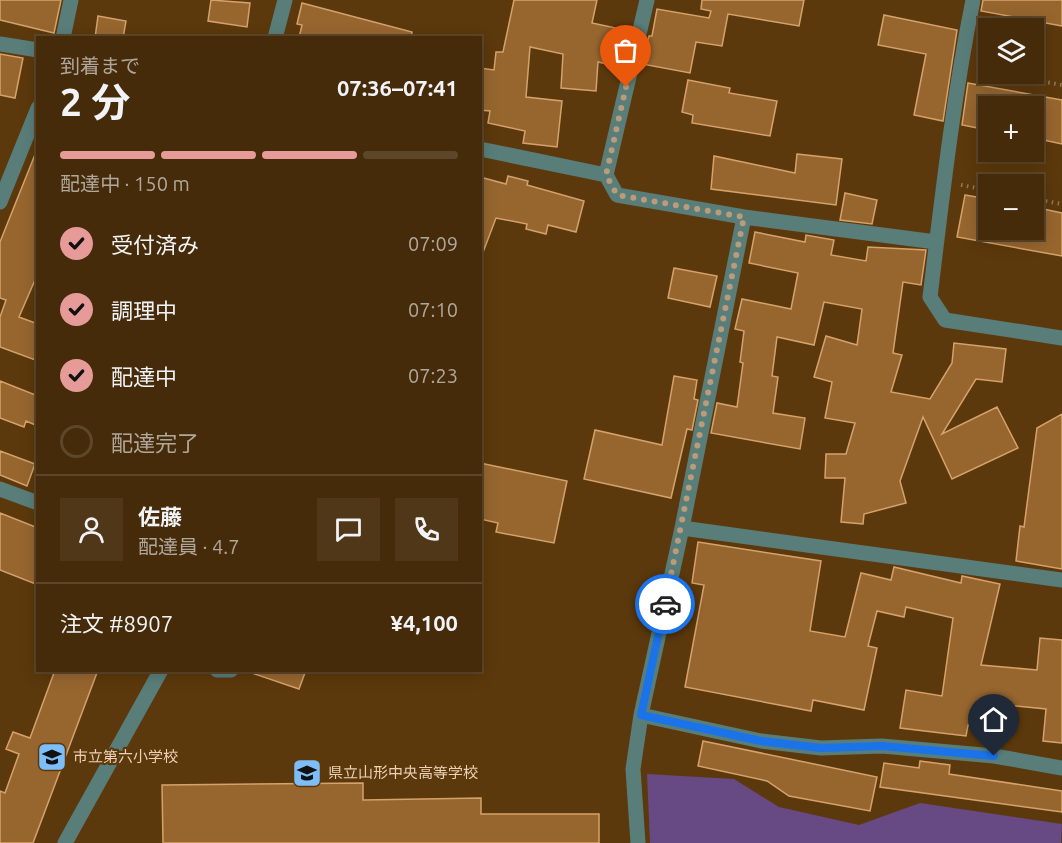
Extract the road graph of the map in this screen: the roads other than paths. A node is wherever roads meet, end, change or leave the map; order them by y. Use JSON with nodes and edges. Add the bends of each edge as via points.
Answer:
{"nodes":[{"id":1,"x":71,"y":0,"type":"edge"},
{"id":2,"x":285,"y":0,"type":"edge"},
{"id":3,"x":647,"y":0,"type":"edge"},
{"id":4,"x":973,"y":0,"type":"edge"},
{"id":5,"x":63,"y":36,"type":"edge"},
{"id":6,"x":276,"y":36,"type":"edge"},
{"id":7,"x":0,"y":44,"type":"edge"},
{"id":8,"x":36,"y":50,"type":"edge"},
{"id":9,"x":36,"y":113,"type":"edge"},
{"id":10,"x":482,"y":149,"type":"edge"},
{"id":11,"x":606,"y":175,"type":"junction"},
{"id":12,"x":0,"y":202,"type":"edge"},
{"id":13,"x":744,"y":217,"type":"junction"},
{"id":14,"x":936,"y":242,"type":"junction"},
{"id":15,"x":1062,"y":338,"type":"edge"},
{"id":16,"x":0,"y":489,"type":"edge"},
{"id":17,"x":36,"y":501,"type":"edge"},
{"id":18,"x":682,"y":528,"type":"junction"},
{"id":19,"x":1062,"y":580,"type":"edge"},
{"id":20,"x":160,"y":672,"type":"edge"},
{"id":21,"x":641,"y":715,"type":"junction"},
{"id":22,"x":1062,"y":768,"type":"edge"},
{"id":23,"x":65,"y":843,"type":"edge"},
{"id":24,"x":638,"y":843,"type":"edge"}],
"edges":[{"from":1,"to":5,"type":"lane"},
{"from":2,"to":6,"type":"lane"},
{"from":3,"to":11,"type":"lane"},
{"from":4,"to":14,"type":"lane"},
{"from":7,"to":8,"type":"lane"},
{"from":9,"to":12,"type":"lane"},
{"from":10,"to":11,"type":"lane"},
{"from":11,"to":13,"type":"lane","via":[[617,195]]},
{"from":13,"to":14,"type":"lane"},
{"from":13,"to":18,"type":"lane"},
{"from":14,"to":15,"type":"lane","via":[[930,297],[945,320]]},
{"from":16,"to":17,"type":"lane"},
{"from":18,"to":19,"type":"lane"},
{"from":18,"to":21,"type":"lane"},
{"from":20,"to":23,"type":"lane"},
{"from":21,"to":22,"type":"lane","via":[[773,743],[821,748],[882,746],[994,756]]},
{"from":21,"to":24,"type":"lane","via":[[633,769]]}]}
